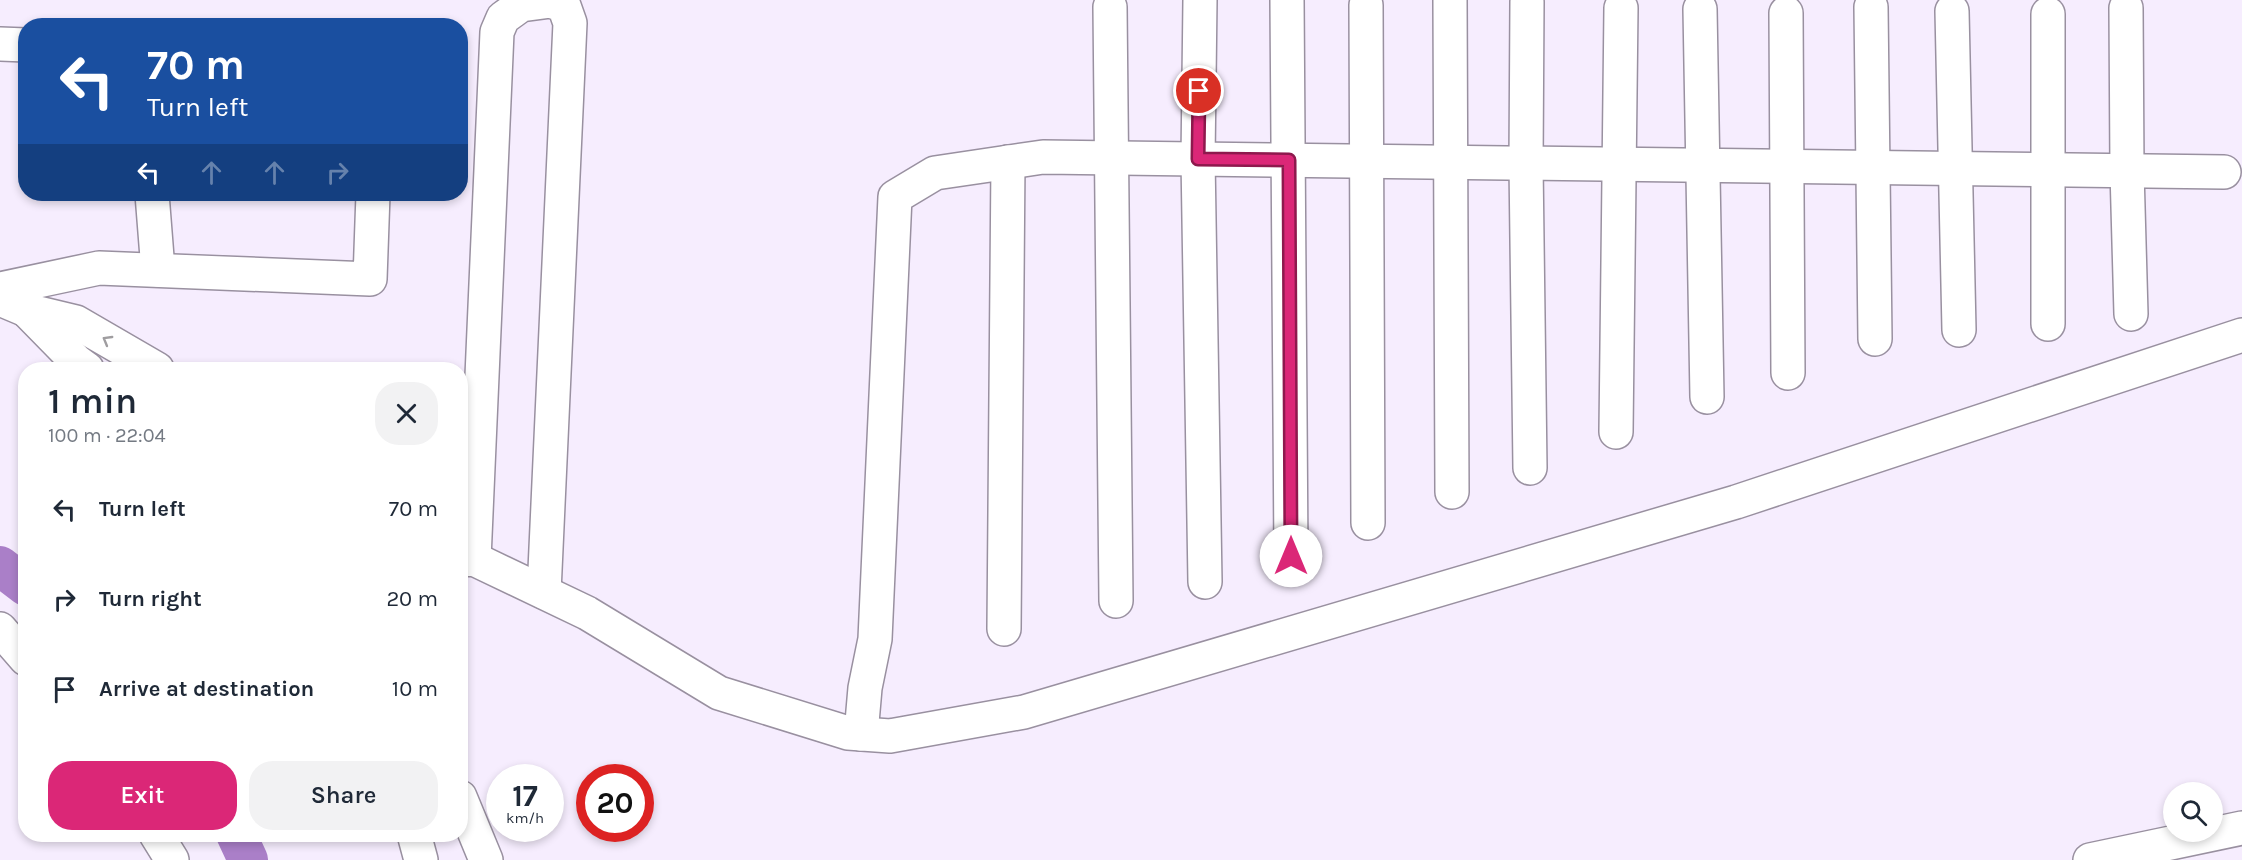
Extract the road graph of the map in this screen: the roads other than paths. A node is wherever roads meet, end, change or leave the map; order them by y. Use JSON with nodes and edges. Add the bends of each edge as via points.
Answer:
{"nodes":[{"id":1,"x":1200,"y":0,"type":"edge"},
{"id":2,"x":1287,"y":0,"type":"edge"},
{"id":3,"x":1450,"y":0,"type":"edge"},
{"id":4,"x":1527,"y":2,"type":"dead end"},
{"id":5,"x":1366,"y":5,"type":"dead end"},
{"id":6,"x":1110,"y":7,"type":"dead end"},
{"id":7,"x":1871,"y":7,"type":"dead end"},
{"id":8,"x":1621,"y":8,"type":"dead end"},
{"id":9,"x":2126,"y":8,"type":"dead end"},
{"id":10,"x":1700,"y":9,"type":"dead end"},
{"id":11,"x":1952,"y":11,"type":"dead end"},
{"id":12,"x":1786,"y":13,"type":"dead end"},
{"id":13,"x":2048,"y":14,"type":"dead end"},
{"id":14,"x":0,"y":44,"type":"edge"},
{"id":15,"x":18,"y":45,"type":"edge"},
{"id":16,"x":1112,"y":158,"type":"junction"},
{"id":17,"x":1198,"y":159,"type":"junction"},
{"id":18,"x":1289,"y":160,"type":"junction"},
{"id":19,"x":1366,"y":161,"type":"junction"},
{"id":20,"x":1008,"y":162,"type":"junction"},
{"id":21,"x":1452,"y":162,"type":"junction"},
{"id":22,"x":1526,"y":164,"type":"junction"},
{"id":23,"x":1619,"y":165,"type":"junction"},
{"id":24,"x":1703,"y":165,"type":"junction"},
{"id":25,"x":1788,"y":167,"type":"junction"},
{"id":26,"x":1874,"y":168,"type":"junction"},
{"id":27,"x":1956,"y":169,"type":"junction"},
{"id":28,"x":2048,"y":170,"type":"junction"},
{"id":29,"x":2127,"y":171,"type":"junction"},
{"id":30,"x":2224,"y":172,"type":"dead end"},
{"id":31,"x":153,"y":201,"type":"edge"},
{"id":32,"x":373,"y":201,"type":"edge"},
{"id":33,"x":158,"y":270,"type":"junction"},
{"id":34,"x":0,"y":289,"type":"edge"},
{"id":35,"x":13,"y":304,"type":"edge"},
{"id":36,"x":2131,"y":314,"type":"dead end"},
{"id":37,"x":2048,"y":324,"type":"dead end"},
{"id":38,"x":1959,"y":330,"type":"dead end"},
{"id":39,"x":2242,"y":335,"type":"edge"},
{"id":40,"x":1875,"y":339,"type":"dead end"},
{"id":41,"x":77,"y":362,"type":"edge"},
{"id":42,"x":145,"y":362,"type":"edge"},
{"id":43,"x":1788,"y":373,"type":"dead end"},
{"id":44,"x":1707,"y":397,"type":"dead end"},
{"id":45,"x":1616,"y":432,"type":"dead end"},
{"id":46,"x":1530,"y":468,"type":"dead end"},
{"id":47,"x":1452,"y":492,"type":"dead end"},
{"id":48,"x":1368,"y":524,"type":"dead end"},
{"id":49,"x":468,"y":541,"type":"edge"},
{"id":50,"x":1291,"y":556,"type":"dead end"},
{"id":51,"x":468,"y":559,"type":"edge"},
{"id":52,"x":1204,"y":582,"type":"dead end"},
{"id":53,"x":544,"y":592,"type":"junction"},
{"id":54,"x":1116,"y":601,"type":"dead end"},
{"id":55,"x":0,"y":629,"type":"edge"},
{"id":56,"x":1004,"y":630,"type":"dead end"},
{"id":57,"x":18,"y":650,"type":"edge"},
{"id":58,"x":861,"y":734,"type":"junction"},
{"id":59,"x":468,"y":816,"type":"edge"},
{"id":60,"x":2242,"y":828,"type":"edge"},
{"id":61,"x":161,"y":842,"type":"edge"},
{"id":62,"x":416,"y":842,"type":"edge"},
{"id":63,"x":172,"y":860,"type":"edge"},
{"id":64,"x":421,"y":860,"type":"edge"},
{"id":65,"x":486,"y":860,"type":"edge"},
{"id":66,"x":2090,"y":860,"type":"edge"}],
"edges":[{"from":1,"to":17,"type":"street"},
{"from":2,"to":18,"type":"street"},
{"from":3,"to":21,"type":"street"},
{"from":4,"to":22,"type":"street"},
{"from":5,"to":19,"type":"street"},
{"from":6,"to":16,"type":"street"},
{"from":7,"to":26,"type":"street"},
{"from":8,"to":23,"type":"street"},
{"from":9,"to":29,"type":"street"},
{"from":10,"to":24,"type":"street"},
{"from":11,"to":27,"type":"street"},
{"from":12,"to":25,"type":"street"},
{"from":13,"to":28,"type":"street"},
{"from":14,"to":15,"type":"street"},
{"from":16,"to":17,"type":"street"},
{"from":16,"to":20,"type":"street","via":[[1042,157]]},
{"from":16,"to":54,"type":"street"},
{"from":17,"to":18,"type":"street"},
{"from":17,"to":52,"type":"street"},
{"from":18,"to":19,"type":"street"},
{"from":18,"to":50,"type":"street"},
{"from":19,"to":21,"type":"street"},
{"from":19,"to":48,"type":"street"},
{"from":20,"to":56,"type":"street"},
{"from":20,"to":58,"type":"street","via":[[935,173],[895,197],[875,639]]},
{"from":21,"to":22,"type":"street"},
{"from":21,"to":47,"type":"street"},
{"from":22,"to":23,"type":"street"},
{"from":22,"to":46,"type":"street"},
{"from":23,"to":24,"type":"street"},
{"from":23,"to":45,"type":"street"},
{"from":24,"to":25,"type":"street"},
{"from":24,"to":44,"type":"street"},
{"from":25,"to":26,"type":"street"},
{"from":25,"to":43,"type":"street"},
{"from":26,"to":27,"type":"street"},
{"from":26,"to":40,"type":"street"},
{"from":27,"to":28,"type":"street"},
{"from":27,"to":38,"type":"street"},
{"from":28,"to":29,"type":"street"},
{"from":28,"to":37,"type":"street"},
{"from":29,"to":30,"type":"street"},
{"from":29,"to":36,"type":"street"},
{"from":31,"to":33,"type":"street"},
{"from":32,"to":33,"type":"street","via":[[370,279]]},
{"from":33,"to":34,"type":"street","via":[[99,268]]},
{"from":35,"to":41,"type":"street"},
{"from":42,"to":35,"type":"street","one_way":true,"via":[[76,322]]},
{"from":39,"to":58,"type":"street","via":[[1737,502],[1024,712],[890,736]]},
{"from":49,"to":53,"type":"street","via":[[497,32],[503,18],[521,5],[551,1],[564,6],[570,23]]},
{"from":51,"to":53,"type":"street"},
{"from":53,"to":58,"type":"street","via":[[587,613],[719,693]]},
{"from":55,"to":57,"type":"street"},
{"from":59,"to":65,"type":"street"},
{"from":60,"to":66,"type":"street"},
{"from":61,"to":63,"type":"street"},
{"from":62,"to":64,"type":"street"}]}
